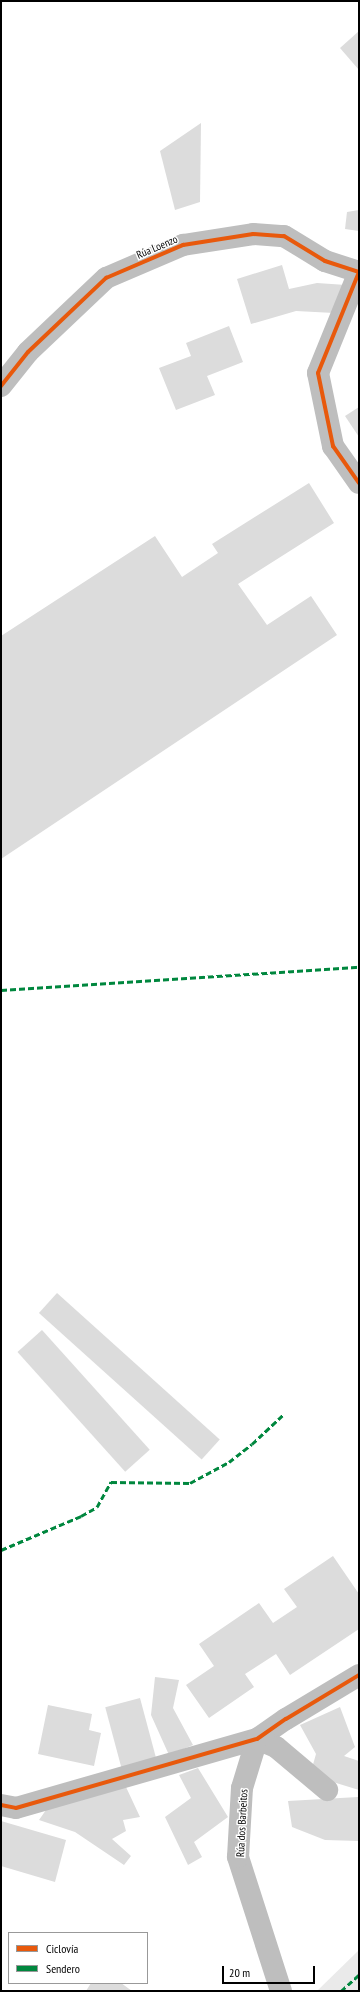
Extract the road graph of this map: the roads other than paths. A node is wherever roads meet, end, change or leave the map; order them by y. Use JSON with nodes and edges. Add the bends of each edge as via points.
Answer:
{"nodes":[{"id":1,"x":359,"y":272,"type":"edge"},
{"id":2,"x":1,"y":386,"type":"edge"},
{"id":3,"x":359,"y":482,"type":"edge"},
{"id":4,"x":359,"y":1675,"type":"edge"},
{"id":5,"x":257,"y":1739,"type":"junction"},
{"id":6,"x":327,"y":1790,"type":"dead end"},
{"id":7,"x":1,"y":1805,"type":"edge"},
{"id":8,"x":281,"y":1991,"type":"edge"}],
"edges":[{"from":1,"to":2,"type":"street","name":"Rúa Loenzo","via":[[325,261],[284,236],[253,234],[183,245],[106,278],[28,352]]},
{"from":1,"to":3,"type":"street","via":[[318,373],[333,446]]},
{"from":4,"to":5,"type":"street"},
{"from":5,"to":6,"type":"street","via":[[276,1748]]},
{"from":5,"to":7,"type":"street","via":[[16,1808]]},
{"from":5,"to":8,"type":"street","name":"Rúa dos Barbeitos","via":[[242,1788],[238,1857]]}]}
